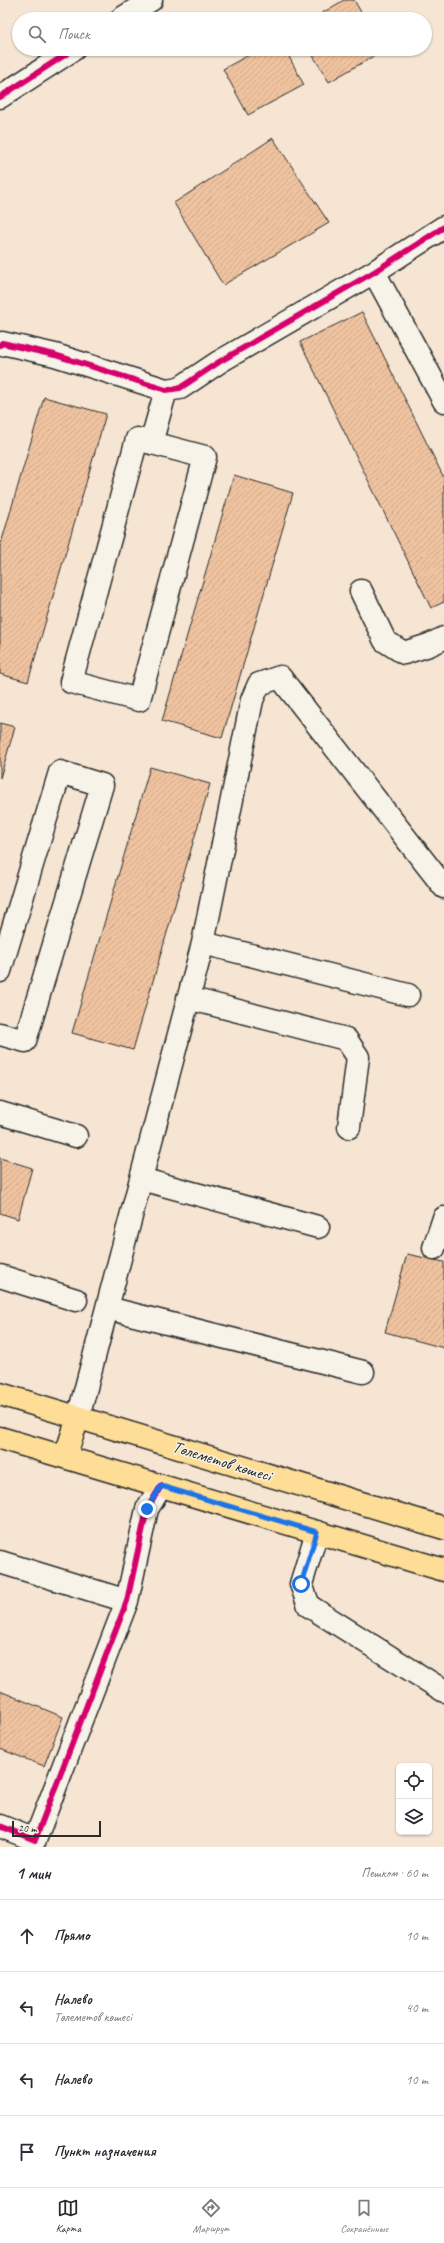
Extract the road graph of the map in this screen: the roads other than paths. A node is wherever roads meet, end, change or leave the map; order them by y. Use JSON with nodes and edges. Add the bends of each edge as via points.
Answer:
{"nodes":[{"id":1,"x":151,"y":0,"type":"edge"},
{"id":2,"x":132,"y":12,"type":"edge"},
{"id":3,"x":63,"y":56,"type":"edge"},
{"id":4,"x":0,"y":97,"type":"edge"},
{"id":5,"x":444,"y":227,"type":"edge"},
{"id":6,"x":374,"y":272,"type":"junction"},
{"id":7,"x":0,"y":343,"type":"edge"},
{"id":8,"x":166,"y":390,"type":"junction"},
{"id":9,"x":444,"y":401,"type":"edge"},
{"id":10,"x":152,"y":443,"type":"junction"},
{"id":11,"x":361,"y":590,"type":"dead end"},
{"id":12,"x":444,"y":638,"type":"edge"},
{"id":13,"x":444,"y":887,"type":"edge"},
{"id":14,"x":203,"y":943,"type":"junction"},
{"id":15,"x":0,"y":971,"type":"edge"},
{"id":16,"x":408,"y":995,"type":"dead end"},
{"id":17,"x":188,"y":998,"type":"junction"},
{"id":18,"x":0,"y":1034,"type":"edge"},
{"id":19,"x":0,"y":1113,"type":"edge"},
{"id":20,"x":349,"y":1127,"type":"dead end"},
{"id":21,"x":76,"y":1136,"type":"dead end"},
{"id":22,"x":141,"y":1180,"type":"junction"},
{"id":23,"x":444,"y":1218,"type":"edge"},
{"id":24,"x":318,"y":1227,"type":"dead end"},
{"id":25,"x":434,"y":1248,"type":"dead end"},
{"id":26,"x":0,"y":1276,"type":"edge"},
{"id":27,"x":76,"y":1300,"type":"dead end"},
{"id":28,"x":107,"y":1308,"type":"junction"},
{"id":29,"x":363,"y":1372,"type":"dead end"},
{"id":30,"x":0,"y":1394,"type":"edge"},
{"id":31,"x":78,"y":1418,"type":"junction"},
{"id":32,"x":0,"y":1438,"type":"edge"},
{"id":33,"x":65,"y":1457,"type":"junction"},
{"id":34,"x":161,"y":1486,"type":"junction"},
{"id":35,"x":444,"y":1528,"type":"edge"},
{"id":36,"x":317,"y":1532,"type":"junction"},
{"id":37,"x":0,"y":1562,"type":"edge"},
{"id":38,"x":444,"y":1570,"type":"edge"},
{"id":39,"x":126,"y":1601,"type":"junction"},
{"id":40,"x":444,"y":1691,"type":"edge"},
{"id":41,"x":0,"y":1826,"type":"edge"},
{"id":42,"x":33,"y":1843,"type":"edge"}],
"edges":[{"from":1,"to":2,"type":"street"},
{"from":3,"to":4,"type":"street"},
{"from":5,"to":6,"type":"street"},
{"from":6,"to":8,"type":"street","via":[[219,362],[180,388]]},
{"from":6,"to":9,"type":"street"},
{"from":7,"to":8,"type":"street","via":[[55,355]]},
{"from":8,"to":10,"type":"street"},
{"from":10,"to":10,"type":"street","via":[[205,458],[139,700],[71,682],[137,439]]},
{"from":11,"to":12,"type":"street","via":[[385,641],[404,653]]},
{"from":13,"to":14,"type":"street","via":[[280,677],[259,684],[252,700]]},
{"from":14,"to":16,"type":"street"},
{"from":14,"to":17,"type":"street"},
{"from":15,"to":18,"type":"street","via":[[60,772],[102,785],[25,1041]]},
{"from":17,"to":20,"type":"street","via":[[346,1039],[358,1057]]},
{"from":17,"to":22,"type":"street"},
{"from":19,"to":21,"type":"street"},
{"from":22,"to":24,"type":"street"},
{"from":22,"to":28,"type":"street"},
{"from":23,"to":25,"type":"street"},
{"from":26,"to":27,"type":"street"},
{"from":28,"to":29,"type":"street"},
{"from":28,"to":31,"type":"street"},
{"from":30,"to":31,"type":"main road","name":"Төлеметов көшесі"},
{"from":31,"to":33,"type":"main road"},
{"from":31,"to":35,"type":"main road","name":"Төлеметов көшесі"},
{"from":32,"to":33,"type":"main road"},
{"from":33,"to":34,"type":"main road"},
{"from":34,"to":36,"type":"main road"},
{"from":34,"to":39,"type":"street","via":[[147,1509]]},
{"from":36,"to":38,"type":"main road"},
{"from":36,"to":40,"type":"street","via":[[301,1584],[310,1606]]},
{"from":37,"to":39,"type":"street"},
{"from":39,"to":42,"type":"street"},
{"from":41,"to":42,"type":"street"}]}
